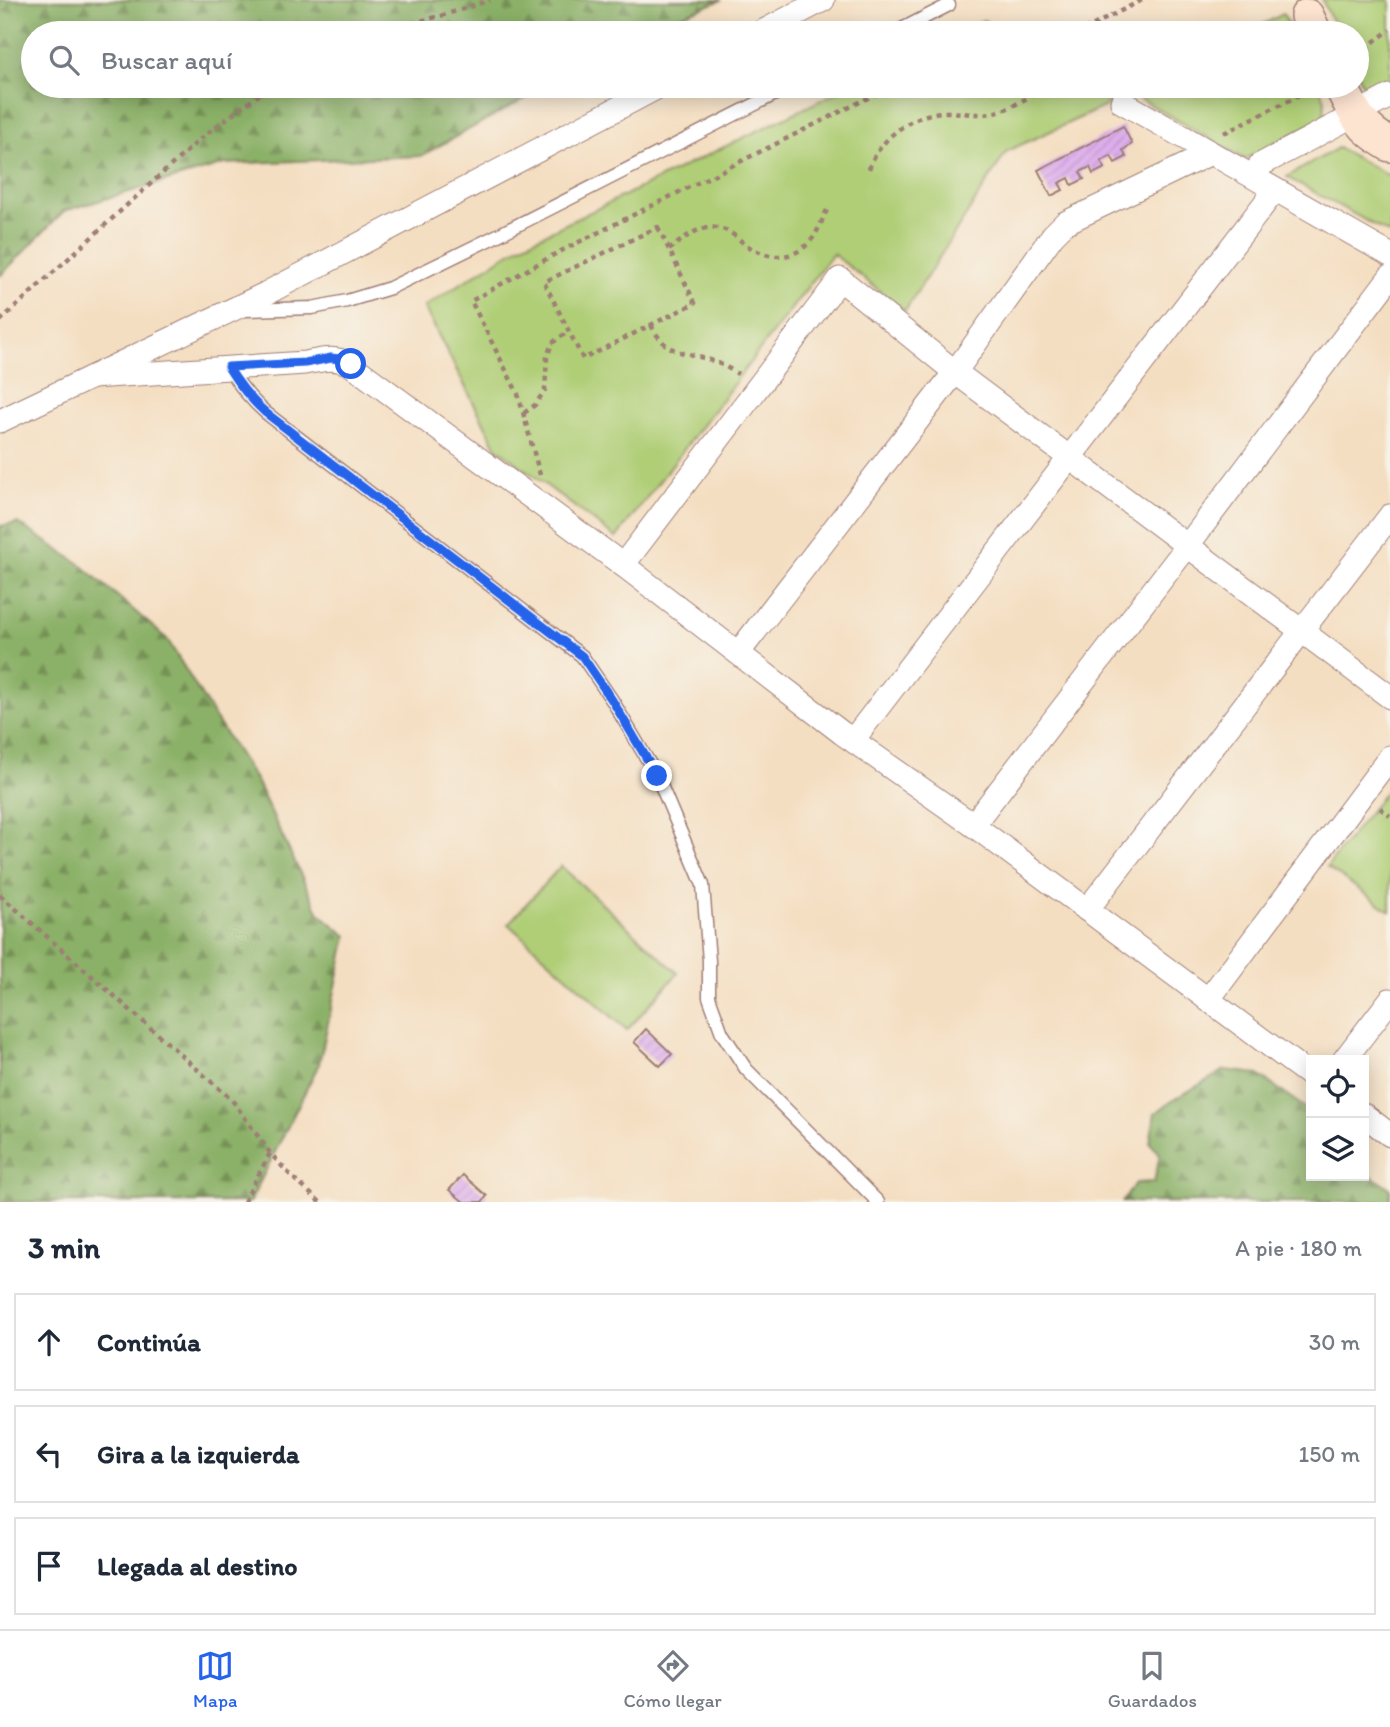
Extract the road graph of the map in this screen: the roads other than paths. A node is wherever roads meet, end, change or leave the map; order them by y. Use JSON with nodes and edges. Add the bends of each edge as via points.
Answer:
{"nodes":[{"id":1,"x":823,"y":0,"type":"edge"},
{"id":2,"x":949,"y":5,"type":"dead end"},
{"id":3,"x":783,"y":21,"type":"edge"},
{"id":4,"x":918,"y":21,"type":"edge"},
{"id":5,"x":1390,"y":96,"type":"edge"},
{"id":6,"x":637,"y":98,"type":"edge"},
{"id":7,"x":767,"y":98,"type":"edge"},
{"id":8,"x":1368,"y":98,"type":"edge"},
{"id":9,"x":1369,"y":98,"type":"edge"},
{"id":10,"x":1347,"y":100,"type":"edge"},
{"id":11,"x":1122,"y":102,"type":"dead end"},
{"id":12,"x":1390,"y":145,"type":"edge"},
{"id":13,"x":1205,"y":149,"type":"junction"},
{"id":14,"x":1260,"y":165,"type":"dead end"},
{"id":15,"x":1275,"y":190,"type":"junction"},
{"id":16,"x":1390,"y":255,"type":"edge"},
{"id":17,"x":1390,"y":277,"type":"edge"},
{"id":18,"x":230,"y":310,"type":"junction"},
{"id":19,"x":228,"y":367,"type":"junction"},
{"id":20,"x":956,"y":372,"type":"junction"},
{"id":21,"x":92,"y":377,"type":"junction"},
{"id":22,"x":0,"y":421,"type":"edge"},
{"id":23,"x":1069,"y":456,"type":"junction"},
{"id":24,"x":1390,"y":516,"type":"edge"},
{"id":25,"x":1188,"y":545,"type":"junction"},
{"id":26,"x":623,"y":565,"type":"junction"},
{"id":27,"x":1302,"y":630,"type":"junction"},
{"id":28,"x":739,"y":652,"type":"junction"},
{"id":29,"x":1390,"y":697,"type":"edge"},
{"id":30,"x":852,"y":740,"type":"junction"},
{"id":31,"x":1390,"y":757,"type":"edge"},
{"id":32,"x":973,"y":825,"type":"junction"},
{"id":33,"x":1087,"y":910,"type":"junction"},
{"id":34,"x":1208,"y":1000,"type":"junction"},
{"id":35,"x":1390,"y":1000,"type":"edge"},
{"id":36,"x":1348,"y":1055,"type":"edge"},
{"id":37,"x":1306,"y":1072,"type":"edge"},
{"id":38,"x":1368,"y":1118,"type":"edge"},
{"id":39,"x":1390,"y":1135,"type":"edge"},
{"id":40,"x":878,"y":1202,"type":"edge"}],
"edges":[{"from":1,"to":3,"type":"street"},
{"from":2,"to":4,"type":"lane"},
{"from":5,"to":9,"type":"street"},
{"from":6,"to":18,"type":"street"},
{"from":7,"to":18,"type":"lane","via":[[390,288],[312,308]]},
{"from":8,"to":10,"type":"street"},
{"from":10,"to":12,"type":"street","via":[[1367,130]]},
{"from":10,"to":14,"type":"street"},
{"from":11,"to":13,"type":"street"},
{"from":13,"to":15,"type":"street"},
{"from":13,"to":20,"type":"street","via":[[1065,223]]},
{"from":15,"to":16,"type":"street"},
{"from":15,"to":23,"type":"street"},
{"from":17,"to":25,"type":"street"},
{"from":18,"to":21,"type":"street"},
{"from":19,"to":21,"type":"street"},
{"from":19,"to":26,"type":"street","via":[[331,358],[351,364]]},
{"from":19,"to":40,"type":"lane","via":[[238,385],[266,413],[582,656],[657,776],[703,884],[709,997],[722,1033],[746,1069]]},
{"from":20,"to":23,"type":"street"},
{"from":20,"to":26,"type":"street","via":[[840,279]]},
{"from":20,"to":28,"type":"street"},
{"from":21,"to":22,"type":"street"},
{"from":23,"to":25,"type":"street"},
{"from":23,"to":30,"type":"street"},
{"from":24,"to":27,"type":"street"},
{"from":25,"to":27,"type":"street"},
{"from":25,"to":32,"type":"street"},
{"from":26,"to":28,"type":"street"},
{"from":27,"to":29,"type":"street"},
{"from":27,"to":33,"type":"street"},
{"from":28,"to":30,"type":"street"},
{"from":30,"to":32,"type":"street"},
{"from":31,"to":34,"type":"street"},
{"from":32,"to":33,"type":"street"},
{"from":33,"to":34,"type":"street"},
{"from":34,"to":37,"type":"street"},
{"from":35,"to":36,"type":"street"},
{"from":38,"to":39,"type":"street"}]}
